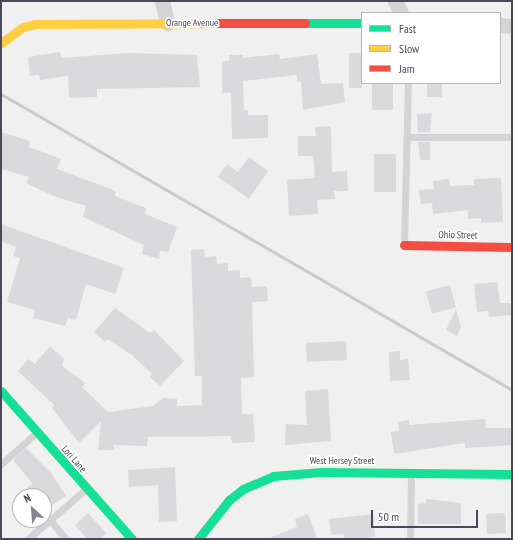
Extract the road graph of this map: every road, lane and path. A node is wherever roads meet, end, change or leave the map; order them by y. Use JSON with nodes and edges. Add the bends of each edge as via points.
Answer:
{"nodes":[{"id":1,"x":162,"y":1,"type":"edge"},
{"id":2,"x":395,"y":1,"type":"edge"},
{"id":3,"x":400,"y":12,"type":"edge"},
{"id":4,"x":167,"y":23,"type":"junction"},
{"id":5,"x":361,"y":23,"type":"edge"},
{"id":6,"x":501,"y":25,"type":"edge"},
{"id":7,"x":512,"y":26,"type":"edge"},
{"id":8,"x":2,"y":42,"type":"edge"},
{"id":9,"x":408,"y":84,"type":"edge"},
{"id":10,"x":407,"y":137,"type":"junction"},
{"id":11,"x":512,"y":137,"type":"edge"},
{"id":12,"x":404,"y":244,"type":"joint"},
{"id":13,"x":512,"y":247,"type":"edge"},
{"id":14,"x":1,"y":392,"type":"edge"},
{"id":15,"x":37,"y":432,"type":"junction"},
{"id":16,"x":1,"y":464,"type":"edge"},
{"id":17,"x":410,"y":473,"type":"junction"},
{"id":18,"x":512,"y":474,"type":"edge"},
{"id":19,"x":86,"y":489,"type":"junction"},
{"id":20,"x":52,"y":518,"type":"edge"},
{"id":21,"x":52,"y":522,"type":"edge"},
{"id":22,"x":41,"y":528,"type":"edge"},
{"id":23,"x":28,"y":539,"type":"edge"},
{"id":24,"x":66,"y":539,"type":"edge"},
{"id":25,"x":132,"y":539,"type":"edge"},
{"id":26,"x":198,"y":539,"type":"edge"},
{"id":27,"x":410,"y":539,"type":"edge"}],
"edges":[{"from":1,"to":4,"type":"street"},
{"from":2,"to":3,"type":"street"},
{"from":4,"to":5,"type":"street","name":"Orange Avenue"},
{"from":4,"to":8,"type":"street","name":"Orange Avenue","via":[[36,24],[23,27]]},
{"from":6,"to":7,"type":"street"},
{"from":9,"to":10,"type":"lane"},
{"from":10,"to":11,"type":"lane"},
{"from":10,"to":12,"type":"lane"},
{"from":12,"to":13,"type":"street","name":"Ohio Street"},
{"from":14,"to":15,"type":"street","name":"Lori Lane"},
{"from":15,"to":16,"type":"lane"},
{"from":15,"to":19,"type":"street","name":"Lori Lane"},
{"from":17,"to":18,"type":"street","name":"West Hersey Street"},
{"from":17,"to":26,"type":"street","name":"West Hersey Street","via":[[321,472],[273,476],[243,489],[229,500]]},
{"from":17,"to":27,"type":"lane"},
{"from":19,"to":20,"type":"lane"},
{"from":19,"to":25,"type":"street","name":"Lori Lane"},
{"from":21,"to":24,"type":"lane"},
{"from":22,"to":23,"type":"lane"}]}
